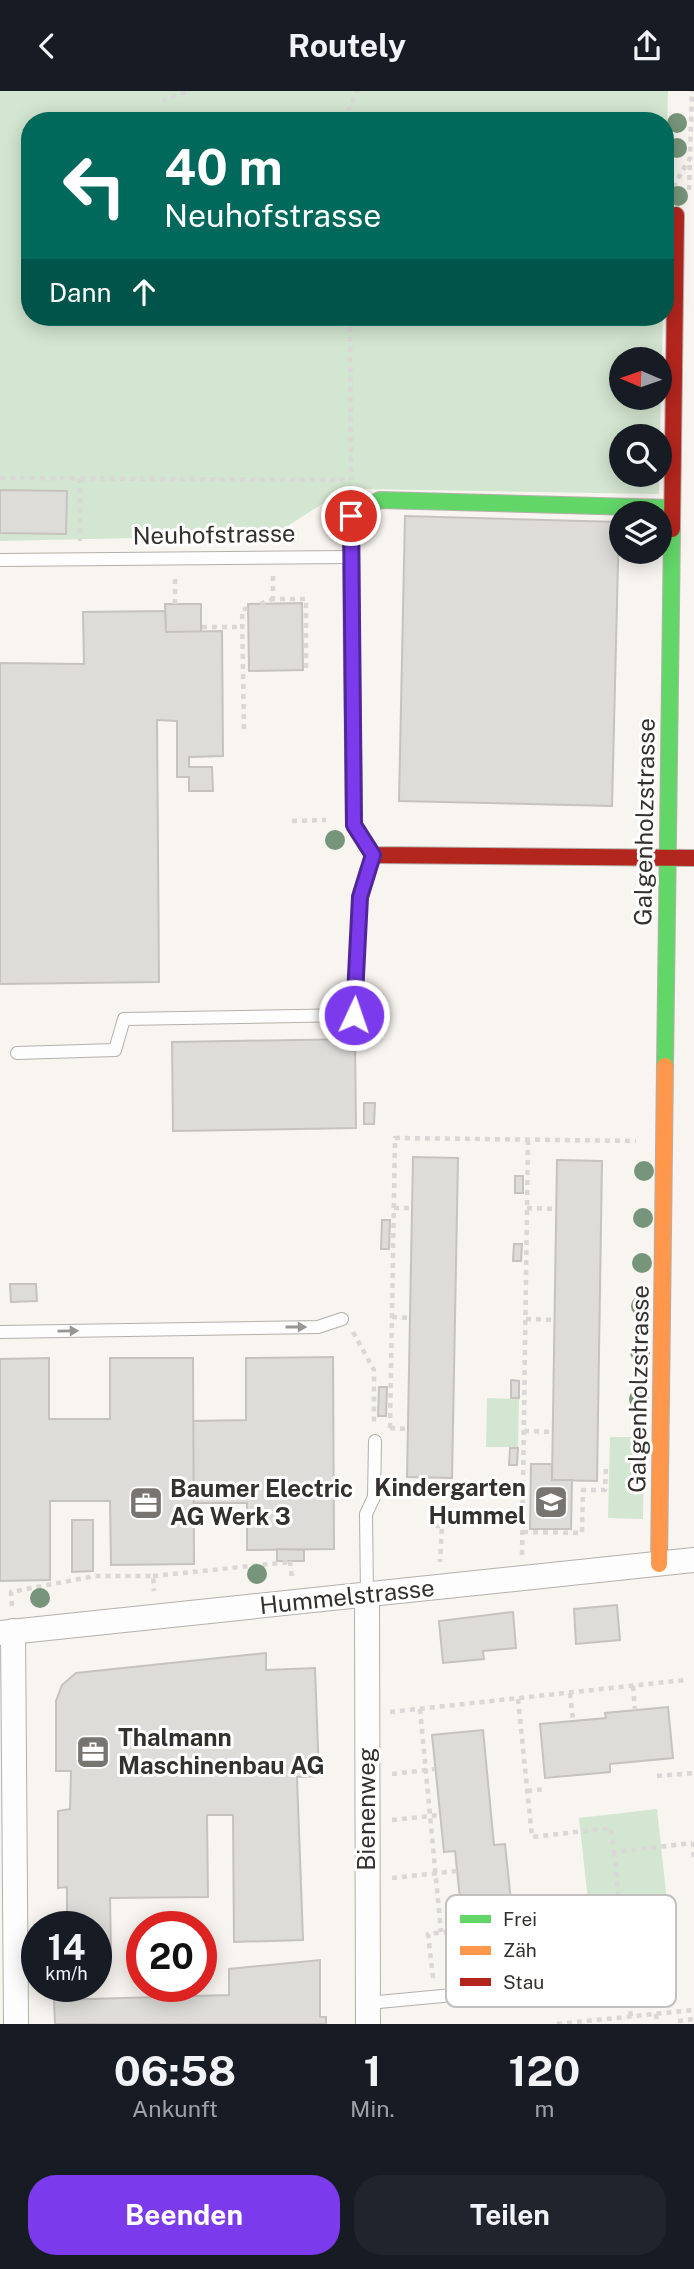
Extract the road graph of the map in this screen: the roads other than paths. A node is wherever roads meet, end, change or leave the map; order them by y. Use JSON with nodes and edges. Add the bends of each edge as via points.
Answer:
{"nodes":[{"id":1,"x":676,"y":215,"type":"road end"},
{"id":2,"x":671,"y":501,"type":"edge"},
{"id":3,"x":609,"y":506,"type":"edge"},
{"id":4,"x":351,"y":557,"type":"junction"},
{"id":5,"x":0,"y":560,"type":"edge"},
{"id":6,"x":670,"y":564,"type":"edge"},
{"id":7,"x":373,"y":855,"type":"junction"},
{"id":8,"x":667,"y":858,"type":"junction"},
{"id":9,"x":694,"y":858,"type":"edge"},
{"id":10,"x":16,"y":1053,"type":"dead end"},
{"id":11,"x":342,"y":1319,"type":"dead end"},
{"id":12,"x":0,"y":1332,"type":"edge"},
{"id":13,"x":375,"y":1441,"type":"road end"},
{"id":14,"x":694,"y":1560,"type":"edge"},
{"id":15,"x":659,"y":1564,"type":"junction"},
{"id":16,"x":367,"y":1595,"type":"junction"},
{"id":17,"x":7,"y":1632,"type":"edge"},
{"id":18,"x":446,"y":1995,"type":"edge"},
{"id":19,"x":368,"y":2013,"type":"edge"},
{"id":20,"x":16,"y":2024,"type":"edge"}],
"edges":[{"from":1,"to":2,"type":"street","name":"Galgenholzstrasse"},
{"from":3,"to":4,"type":"street","via":[[380,500],[351,516]]},
{"from":4,"to":5,"type":"lane","name":"Neuhofstrasse"},
{"from":4,"to":7,"type":"street","via":[[354,825]]},
{"from":6,"to":8,"type":"street","name":"Galgenholzstrasse"},
{"from":7,"to":8,"type":"street"},
{"from":7,"to":10,"type":"lane","via":[[360,897],[354,1015],[124,1019],[115,1050]]},
{"from":8,"to":9,"type":"street"},
{"from":8,"to":15,"type":"street","name":"Galgenholzstrasse"},
{"from":12,"to":11,"type":"lane","one_way":true,"via":[[318,1327]]},
{"from":13,"to":16,"type":"lane","via":[[374,1497],[366,1514]]},
{"from":14,"to":15,"type":"street","name":"Hummelstrasse"},
{"from":15,"to":16,"type":"street","name":"Hummelstrasse"},
{"from":16,"to":17,"type":"street","name":"Hummelstrasse"},
{"from":16,"to":19,"type":"street","name":"Bienenweg"},
{"from":17,"to":20,"type":"street"},
{"from":18,"to":19,"type":"lane"}]}
